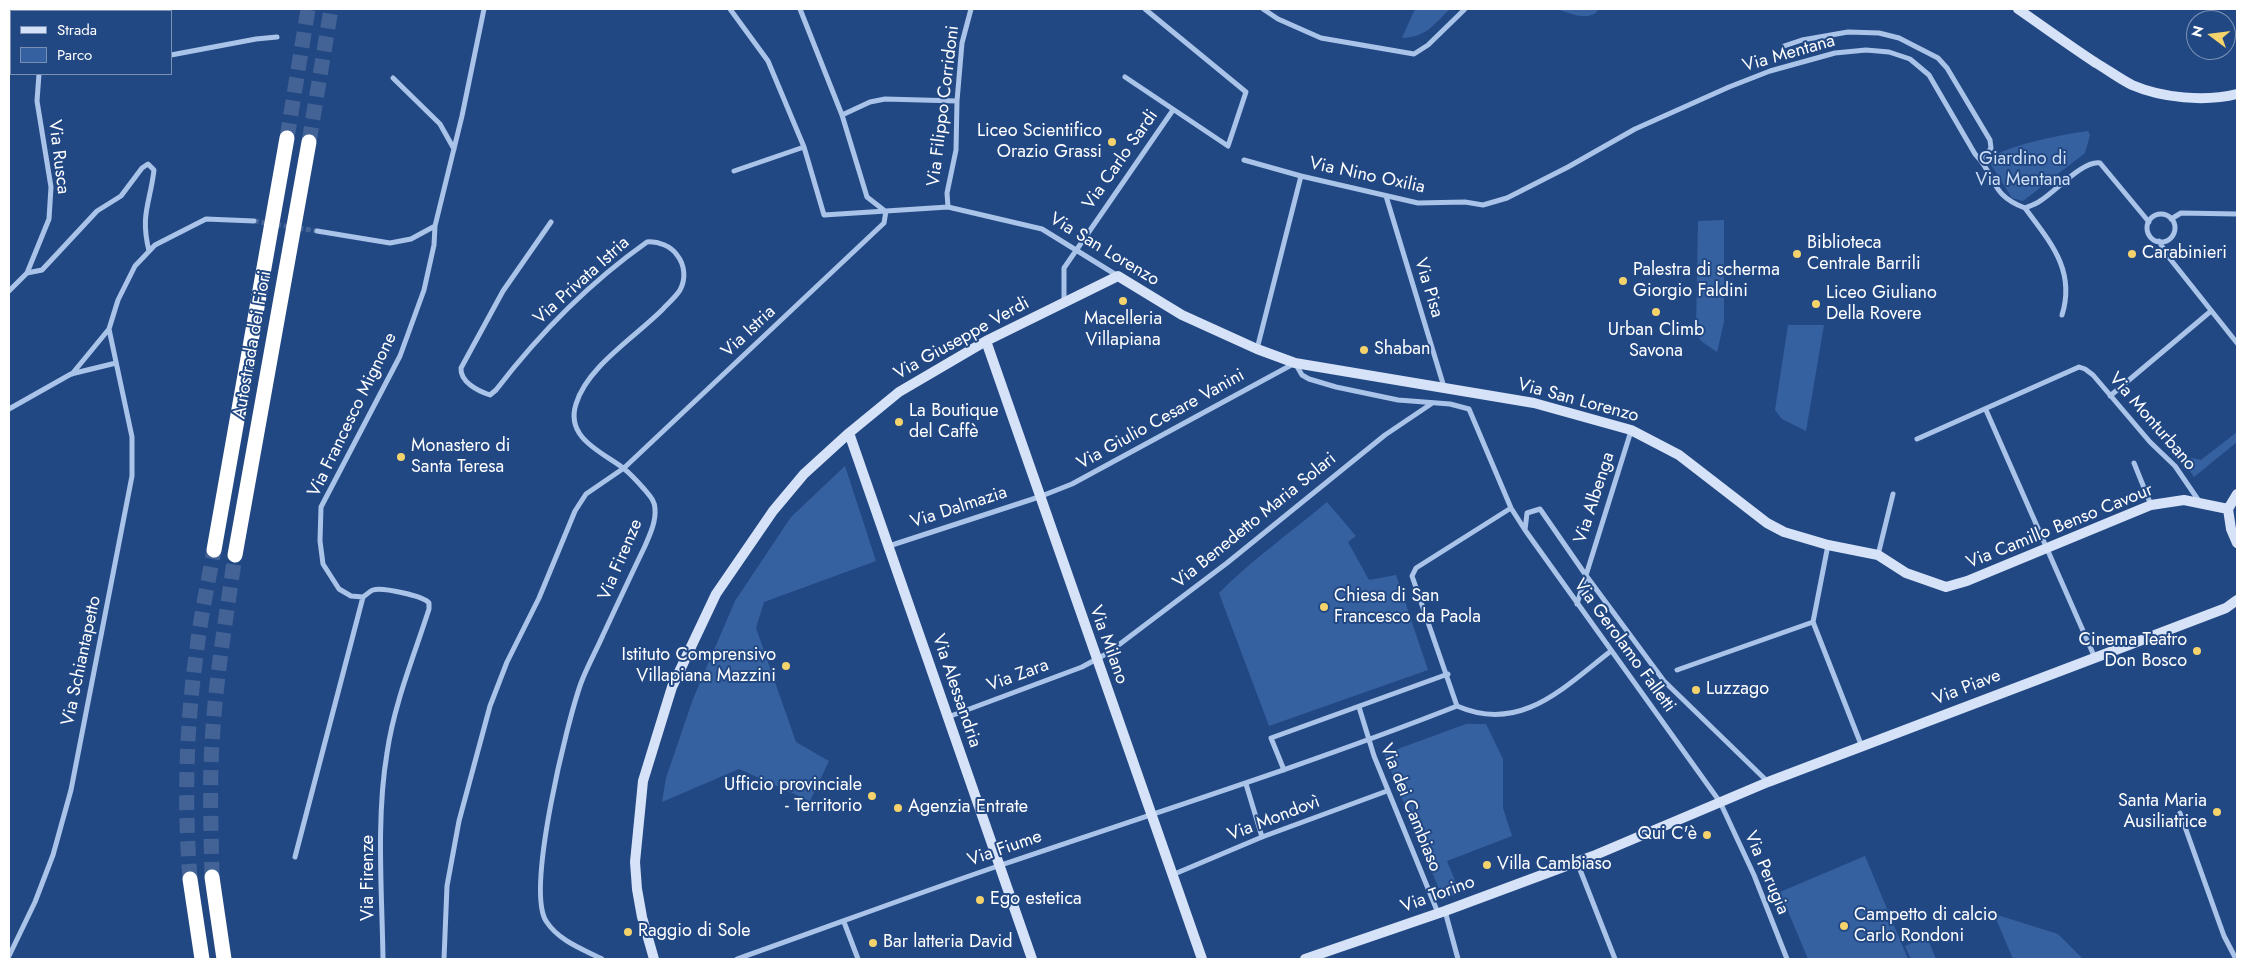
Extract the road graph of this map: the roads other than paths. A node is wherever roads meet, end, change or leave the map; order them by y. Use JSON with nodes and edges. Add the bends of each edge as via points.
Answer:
{"nodes":[{"id":1,"x":484,"y":9,"type":"edge"},
{"id":2,"x":730,"y":9,"type":"edge"},
{"id":3,"x":800,"y":9,"type":"edge"},
{"id":4,"x":971,"y":9,"type":"edge"},
{"id":5,"x":1145,"y":9,"type":"edge"},
{"id":6,"x":1263,"y":9,"type":"edge"},
{"id":7,"x":1465,"y":9,"type":"edge"},
{"id":8,"x":2018,"y":9,"type":"edge"},
{"id":9,"x":277,"y":37,"type":"dead end"},
{"id":10,"x":1784,"y":46,"type":"dead end"},
{"id":11,"x":172,"y":55,"type":"edge"},
{"id":12,"x":39,"y":75,"type":"edge"},
{"id":13,"x":1125,"y":77,"type":"dead end"},
{"id":14,"x":393,"y":78,"type":"dead end"},
{"id":15,"x":2237,"y":94,"type":"edge"},
{"id":16,"x":957,"y":101,"type":"junction"},
{"id":17,"x":1173,"y":110,"type":"junction"},
{"id":18,"x":842,"y":115,"type":"junction"},
{"id":19,"x":287,"y":138,"type":"tunnel mouth"},
{"id":20,"x":309,"y":142,"type":"tunnel mouth"},
{"id":21,"x":804,"y":147,"type":"junction"},
{"id":22,"x":454,"y":149,"type":"junction"},
{"id":23,"x":1244,"y":160,"type":"dead end"},
{"id":24,"x":1982,"y":161,"type":"junction"},
{"id":25,"x":1568,"y":167,"type":"joint"},
{"id":26,"x":734,"y":171,"type":"dead end"},
{"id":27,"x":1301,"y":176,"type":"junction"},
{"id":28,"x":1386,"y":196,"type":"junction"},
{"id":29,"x":948,"y":207,"type":"junction"},
{"id":30,"x":2025,"y":208,"type":"junction"},
{"id":31,"x":886,"y":212,"type":"junction"},
{"id":32,"x":2237,"y":214,"type":"edge"},
{"id":33,"x":2171,"y":219,"type":"junction"},
{"id":34,"x":254,"y":221,"type":"tunnel mouth"},
{"id":35,"x":551,"y":222,"type":"dead end"},
{"id":36,"x":2149,"y":222,"type":"junction"},
{"id":37,"x":435,"y":226,"type":"junction"},
{"id":38,"x":317,"y":231,"type":"tunnel mouth"},
{"id":39,"x":2159,"y":242,"type":"junction"},
{"id":40,"x":1074,"y":250,"type":"junction"},
{"id":41,"x":149,"y":251,"type":"junction"},
{"id":42,"x":27,"y":273,"type":"junction"},
{"id":43,"x":1118,"y":276,"type":"junction"},
{"id":44,"x":9,"y":291,"type":"edge"},
{"id":45,"x":1064,"y":301,"type":"junction"},
{"id":46,"x":2211,"y":311,"type":"junction"},
{"id":47,"x":2062,"y":314,"type":"dead end"},
{"id":48,"x":109,"y":329,"type":"junction"},
{"id":49,"x":986,"y":341,"type":"junction"},
{"id":50,"x":2237,"y":343,"type":"edge"},
{"id":51,"x":1257,"y":349,"type":"junction"},
{"id":52,"x":116,"y":363,"type":"junction"},
{"id":53,"x":1295,"y":363,"type":"junction"},
{"id":54,"x":71,"y":374,"type":"junction"},
{"id":55,"x":1444,"y":388,"type":"junction"},
{"id":56,"x":2110,"y":396,"type":"junction"},
{"id":57,"x":1431,"y":404,"type":"junction"},
{"id":58,"x":9,"y":409,"type":"edge"},
{"id":59,"x":1986,"y":410,"type":"junction"},
{"id":60,"x":1631,"y":430,"type":"junction"},
{"id":61,"x":849,"y":433,"type":"junction"},
{"id":62,"x":1917,"y":439,"type":"dead end"},
{"id":63,"x":2134,"y":463,"type":"dead end"},
{"id":64,"x":624,"y":468,"type":"junction"},
{"id":65,"x":1893,"y":494,"type":"dead end"},
{"id":66,"x":2237,"y":494,"type":"edge"},
{"id":67,"x":1039,"y":498,"type":"junction"},
{"id":68,"x":2199,"y":501,"type":"junction"},
{"id":69,"x":2151,"y":505,"type":"junction"},
{"id":70,"x":1511,"y":508,"type":"junction"},
{"id":71,"x":2228,"y":509,"type":"junction"},
{"id":72,"x":1525,"y":530,"type":"junction"},
{"id":73,"x":2237,"y":543,"type":"edge"},
{"id":74,"x":1828,"y":545,"type":"junction"},
{"id":75,"x":889,"y":546,"type":"junction"},
{"id":76,"x":2048,"y":548,"type":"junction"},
{"id":77,"x":214,"y":550,"type":"tunnel mouth"},
{"id":78,"x":235,"y":555,"type":"tunnel mouth"},
{"id":79,"x":1878,"y":555,"type":"junction"},
{"id":80,"x":1906,"y":573,"type":"joint"},
{"id":81,"x":1585,"y":574,"type":"junction"},
{"id":82,"x":363,"y":597,"type":"junction"},
{"id":83,"x":2237,"y":600,"type":"edge"},
{"id":84,"x":1577,"y":604,"type":"junction"},
{"id":85,"x":2226,"y":608,"type":"junction"},
{"id":86,"x":2237,"y":608,"type":"edge"},
{"id":87,"x":1812,"y":622,"type":"junction"},
{"id":88,"x":1611,"y":650,"type":"junction"},
{"id":89,"x":2095,"y":658,"type":"junction"},
{"id":90,"x":1096,"y":660,"type":"junction"},
{"id":91,"x":1676,"y":670,"type":"dead end"},
{"id":92,"x":1448,"y":674,"type":"junction"},
{"id":93,"x":1457,"y":706,"type":"junction"},
{"id":94,"x":1359,"y":707,"type":"junction"},
{"id":95,"x":948,"y":717,"type":"junction"},
{"id":96,"x":1368,"y":741,"type":"junction"},
{"id":97,"x":1862,"y":747,"type":"junction"},
{"id":98,"x":1284,"y":770,"type":"junction"},
{"id":99,"x":1768,"y":782,"type":"junction"},
{"id":100,"x":1246,"y":784,"type":"junction"},
{"id":101,"x":1387,"y":791,"type":"junction"},
{"id":102,"x":1720,"y":802,"type":"junction"},
{"id":103,"x":2180,"y":813,"type":"dead end"},
{"id":104,"x":1152,"y":814,"type":"junction"},
{"id":105,"x":1262,"y":837,"type":"junction"},
{"id":106,"x":295,"y":857,"type":"dead end"},
{"id":107,"x":1577,"y":862,"type":"junction"},
{"id":108,"x":999,"y":865,"type":"junction"},
{"id":109,"x":1172,"y":875,"type":"junction"},
{"id":110,"x":212,"y":877,"type":"tunnel mouth"},
{"id":111,"x":190,"y":879,"type":"tunnel mouth"},
{"id":112,"x":1441,"y":912,"type":"junction"},
{"id":113,"x":844,"y":922,"type":"junction"},
{"id":114,"x":9,"y":956,"type":"edge"},
{"id":115,"x":1786,"y":957,"type":"edge"},
{"id":116,"x":202,"y":959,"type":"edge"},
{"id":117,"x":224,"y":959,"type":"edge"},
{"id":118,"x":383,"y":959,"type":"edge"},
{"id":119,"x":444,"y":959,"type":"edge"},
{"id":120,"x":602,"y":959,"type":"edge"},
{"id":121,"x":654,"y":959,"type":"edge"},
{"id":122,"x":737,"y":959,"type":"edge"},
{"id":123,"x":858,"y":959,"type":"edge"},
{"id":124,"x":1032,"y":959,"type":"edge"},
{"id":125,"x":1202,"y":959,"type":"edge"},
{"id":126,"x":1305,"y":959,"type":"edge"},
{"id":127,"x":1458,"y":959,"type":"edge"},
{"id":128,"x":1615,"y":959,"type":"edge"},
{"id":129,"x":2236,"y":959,"type":"edge"}],
"edges":[{"from":1,"to":22,"type":"street","name":"Via Francesco Mignone"},
{"from":2,"to":21,"type":"street","via":[[768,61]]},
{"from":3,"to":18,"type":"street"},
{"from":4,"to":16,"type":"street","name":"Via Filippo Corridoni","via":[[962,43]]},
{"from":5,"to":17,"type":"street","via":[[1246,92],[1228,146]]},
{"from":6,"to":7,"type":"street","via":[[1321,38],[1414,54],[1435,39]]},
{"from":8,"to":15,"type":"street","via":[[2132,85],[2186,97]]},
{"from":9,"to":11,"type":"street"},
{"from":10,"to":24,"type":"street","name":"Via Mentana","via":[[1848,32],[1879,33],[1899,38],[1938,58],[1952,74],[1990,140],[1991,148]]},
{"from":12,"to":42,"type":"street","name":"Via Rusca","via":[[37,100],[51,187],[49,219]]},
{"from":13,"to":17,"type":"street"},
{"from":14,"to":22,"type":"street","via":[[440,124]]},
{"from":16,"to":18,"type":"street","via":[[885,99]]},
{"from":16,"to":29,"type":"street","name":"Via Filippo Corridoni","via":[[956,150],[947,192]]},
{"from":17,"to":40,"type":"street","name":"Via Carlo Sardi"},
{"from":18,"to":31,"type":"street","via":[[867,197]]},
{"from":19,"to":77,"type":"highway","name":"Autostrada dei Fiori"},
{"from":20,"to":78,"type":"highway","name":"Autostrada dei Fiori"},
{"from":21,"to":26,"type":"street"},
{"from":21,"to":31,"type":"street","name":"Via San Lorenzo","via":[[824,215]]},
{"from":22,"to":37,"type":"street","name":"Via Francesco Mignone"},
{"from":23,"to":27,"type":"street","name":"Via Nino Oxilia"},
{"from":24,"to":25,"type":"street","name":"Via Mentana","via":[[1929,75],[1910,59],[1890,52],[1866,50],[1836,52],[1770,71],[1635,129]]},
{"from":24,"to":30,"type":"street","name":"Via Mentana","via":[[2001,195],[2008,202]]},
{"from":25,"to":28,"type":"street","name":"Via Nino Oxilia","via":[[1507,198],[1483,205],[1418,203]]},
{"from":27,"to":28,"type":"street","name":"Via Nino Oxilia"},
{"from":27,"to":51,"type":"street"},
{"from":28,"to":55,"type":"street","name":"Via Pisa"},
{"from":29,"to":31,"type":"street","name":"Via San Lorenzo"},
{"from":29,"to":40,"type":"street","name":"Via San Lorenzo","via":[[1042,229]]},
{"from":30,"to":36,"type":"street","via":[[2040,202],[2082,169],[2100,162]]},
{"from":30,"to":47,"type":"street","via":[[2052,244],[2062,265],[2066,289]]},
{"from":31,"to":64,"type":"street","name":"Via Istria","via":[[884,223]]},
{"from":32,"to":33,"type":"street","via":[[2181,213]]},
{"from":33,"to":36,"type":"street","via":[[2159,214]]},
{"from":33,"to":39,"type":"street","via":[[2173,234]]},
{"from":34,"to":41,"type":"street","via":[[206,219]]},
{"from":35,"to":64,"type":"street","name":"Via Privata Istria","via":[[503,291],[468,352],[460,374],[475,388],[490,394],[536,340],[578,298],[647,242],[661,244],[675,252],[683,262],[684,277],[680,290],[584,384],[575,406],[574,425],[582,438]]},
{"from":36,"to":39,"type":"street","via":[[2149,234]]},
{"from":37,"to":38,"type":"street","via":[[411,240],[390,243]]},
{"from":37,"to":82,"type":"street","name":"Via Francesco Mignone","via":[[424,290],[400,356],[321,507],[323,564],[339,589],[351,596]]},
{"from":39,"to":46,"type":"street"},
{"from":40,"to":43,"type":"street","name":"Via San Lorenzo"},
{"from":40,"to":45,"type":"street","name":"Via Carlo Sardi","via":[[1064,268]]},
{"from":41,"to":42,"type":"street","via":[[144,230],[154,170],[148,164],[121,196],[97,212],[42,270]]},
{"from":41,"to":48,"type":"street","via":[[135,266],[118,300]]},
{"from":42,"to":44,"type":"street","name":"Via Rusca"},
{"from":43,"to":45,"type":"street","name":"Via Giuseppe Verdi"},
{"from":43,"to":51,"type":"street","name":"Via San Lorenzo","via":[[1182,316]]},
{"from":45,"to":49,"type":"street","name":"Via Giuseppe Verdi"},
{"from":46,"to":50,"type":"street"},
{"from":46,"to":56,"type":"street"},
{"from":48,"to":52,"type":"street"},
{"from":48,"to":54,"type":"street"},
{"from":49,"to":61,"type":"street","name":"Via Giuseppe Verdi","via":[[899,392]]},
{"from":49,"to":67,"type":"street","name":"Via Milano"},
{"from":51,"to":53,"type":"street","name":"Via San Lorenzo"},
{"from":52,"to":54,"type":"street"},
{"from":52,"to":114,"type":"street","name":"Via Schiantapetto","via":[[132,437],[132,476],[71,790],[36,902]]},
{"from":53,"to":55,"type":"street","name":"Via San Lorenzo"},
{"from":53,"to":57,"type":"street","name":"Via San Lorenzo","via":[[1308,379],[1368,394]]},
{"from":53,"to":67,"type":"street","name":"Via Giulio Cesare Vanini","via":[[1072,484]]},
{"from":54,"to":58,"type":"street"},
{"from":55,"to":60,"type":"street","name":"Via San Lorenzo","via":[[1534,403]]},
{"from":56,"to":59,"type":"street","name":"Via Monturbano","via":[[2093,376],[2079,367]]},
{"from":56,"to":68,"type":"street","name":"Via Monturbano","via":[[2174,466]]},
{"from":57,"to":70,"type":"street","name":"Via San Lorenzo","via":[[1469,409]]},
{"from":57,"to":90,"type":"street","name":"Via Benedetto Maria Solari","via":[[1386,435],[1227,563]]},
{"from":59,"to":62,"type":"street"},
{"from":59,"to":76,"type":"street"},
{"from":60,"to":74,"type":"street","name":"Via San Lorenzo","via":[[1679,455],[1767,524]]},
{"from":60,"to":81,"type":"street","name":"Via Albenga"},
{"from":61,"to":75,"type":"street","name":"Via Alessandria"},
{"from":61,"to":121,"type":"street","name":"Via Giuseppe Verdi","via":[[804,474],[768,518],[716,594],[672,687],[643,781],[635,862],[639,898]]},
{"from":63,"to":69,"type":"street"},
{"from":64,"to":119,"type":"street","via":[[586,494],[575,511],[490,706],[459,821],[447,886]]},
{"from":64,"to":120,"type":"street","name":"Via Firenze","via":[[652,499],[654,524],[581,682],[557,775],[540,877],[541,908],[546,921],[571,944]]},
{"from":65,"to":79,"type":"street"},
{"from":66,"to":71,"type":"street"},
{"from":67,"to":75,"type":"street","name":"Via Dalmazia"},
{"from":67,"to":90,"type":"street","name":"Via Milano"},
{"from":68,"to":69,"type":"street","name":"Via Camillo Benso Cavour","via":[[2178,500]]},
{"from":68,"to":71,"type":"street","name":"Via Camillo Benso Cavour"},
{"from":69,"to":76,"type":"street","name":"Via Camillo Benso Cavour"},
{"from":70,"to":72,"type":"street","name":"Via Gerolamo Falletti"},
{"from":70,"to":92,"type":"street","via":[[1416,568],[1412,576]]},
{"from":71,"to":73,"type":"street"},
{"from":72,"to":81,"type":"street","via":[[1527,513],[1540,509]]},
{"from":72,"to":84,"type":"street","name":"Via Gerolamo Falletti"},
{"from":74,"to":79,"type":"street","name":"Via San Lorenzo"},
{"from":74,"to":87,"type":"street"},
{"from":75,"to":95,"type":"street","name":"Via Alessandria"},
{"from":76,"to":80,"type":"street","name":"Via Camillo Benso Cavour","via":[[1946,587]]},
{"from":76,"to":89,"type":"street"},
{"from":79,"to":80,"type":"street","name":"Via San Lorenzo"},
{"from":81,"to":84,"type":"street","name":"Via Albenga"},
{"from":81,"to":99,"type":"street","via":[[1664,681]]},
{"from":82,"to":106,"type":"street"},
{"from":82,"to":118,"type":"street","name":"Via Firenze","via":[[372,590],[380,589],[423,598],[429,603],[386,753],[382,838]]},
{"from":83,"to":85,"type":"street","name":"Via Piave"},
{"from":84,"to":88,"type":"street","name":"Via Gerolamo Falletti"},
{"from":85,"to":86,"type":"street","name":"Via Piave"},
{"from":85,"to":89,"type":"street","name":"Via Piave"},
{"from":87,"to":91,"type":"street"},
{"from":87,"to":97,"type":"street"},
{"from":88,"to":93,"type":"street","via":[[1533,708],[1487,715]]},
{"from":88,"to":102,"type":"street","name":"Via Gerolamo Falletti"},
{"from":89,"to":97,"type":"street","name":"Via Piave"},
{"from":90,"to":95,"type":"street","name":"Via Zara"},
{"from":90,"to":104,"type":"street","name":"Via Milano"},
{"from":92,"to":93,"type":"street"},
{"from":92,"to":94,"type":"street"},
{"from":93,"to":96,"type":"street","name":"Via Fiume"},
{"from":94,"to":96,"type":"street","name":"Via dei Cambiaso"},
{"from":94,"to":98,"type":"street","via":[[1271,738]]},
{"from":95,"to":108,"type":"street","name":"Via Alessandria"},
{"from":96,"to":98,"type":"street","name":"Via Fiume"},
{"from":96,"to":101,"type":"street","name":"Via dei Cambiaso"},
{"from":97,"to":99,"type":"street","name":"Via Piave"},
{"from":98,"to":100,"type":"street","name":"Via Fiume"},
{"from":99,"to":102,"type":"street","name":"Via Piave"},
{"from":100,"to":104,"type":"street","name":"Via Fiume"},
{"from":100,"to":105,"type":"street"},
{"from":101,"to":105,"type":"street","name":"Via Mondovì"},
{"from":101,"to":112,"type":"street","name":"Via dei Cambiaso"},
{"from":102,"to":107,"type":"street","name":"Via Torino"},
{"from":102,"to":115,"type":"street","name":"Via Perugia","via":[[1754,875]]},
{"from":103,"to":129,"type":"street","via":[[2224,936]]},
{"from":104,"to":108,"type":"street","name":"Via Fiume"},
{"from":104,"to":109,"type":"street","name":"Via Milano"},
{"from":105,"to":109,"type":"street","name":"Via Mondovì"},
{"from":107,"to":112,"type":"street","name":"Via Torino"},
{"from":107,"to":128,"type":"street"},
{"from":108,"to":113,"type":"street","name":"Via Fiume"},
{"from":108,"to":124,"type":"street","name":"Via Alessandria"},
{"from":109,"to":125,"type":"street","name":"Via Milano"},
{"from":110,"to":117,"type":"highway"},
{"from":111,"to":116,"type":"highway"},
{"from":112,"to":126,"type":"street","name":"Via Torino"},
{"from":112,"to":127,"type":"street","name":"Via dei Cambiaso"},
{"from":113,"to":122,"type":"street","name":"Via Fiume"},
{"from":113,"to":123,"type":"street"}]}
